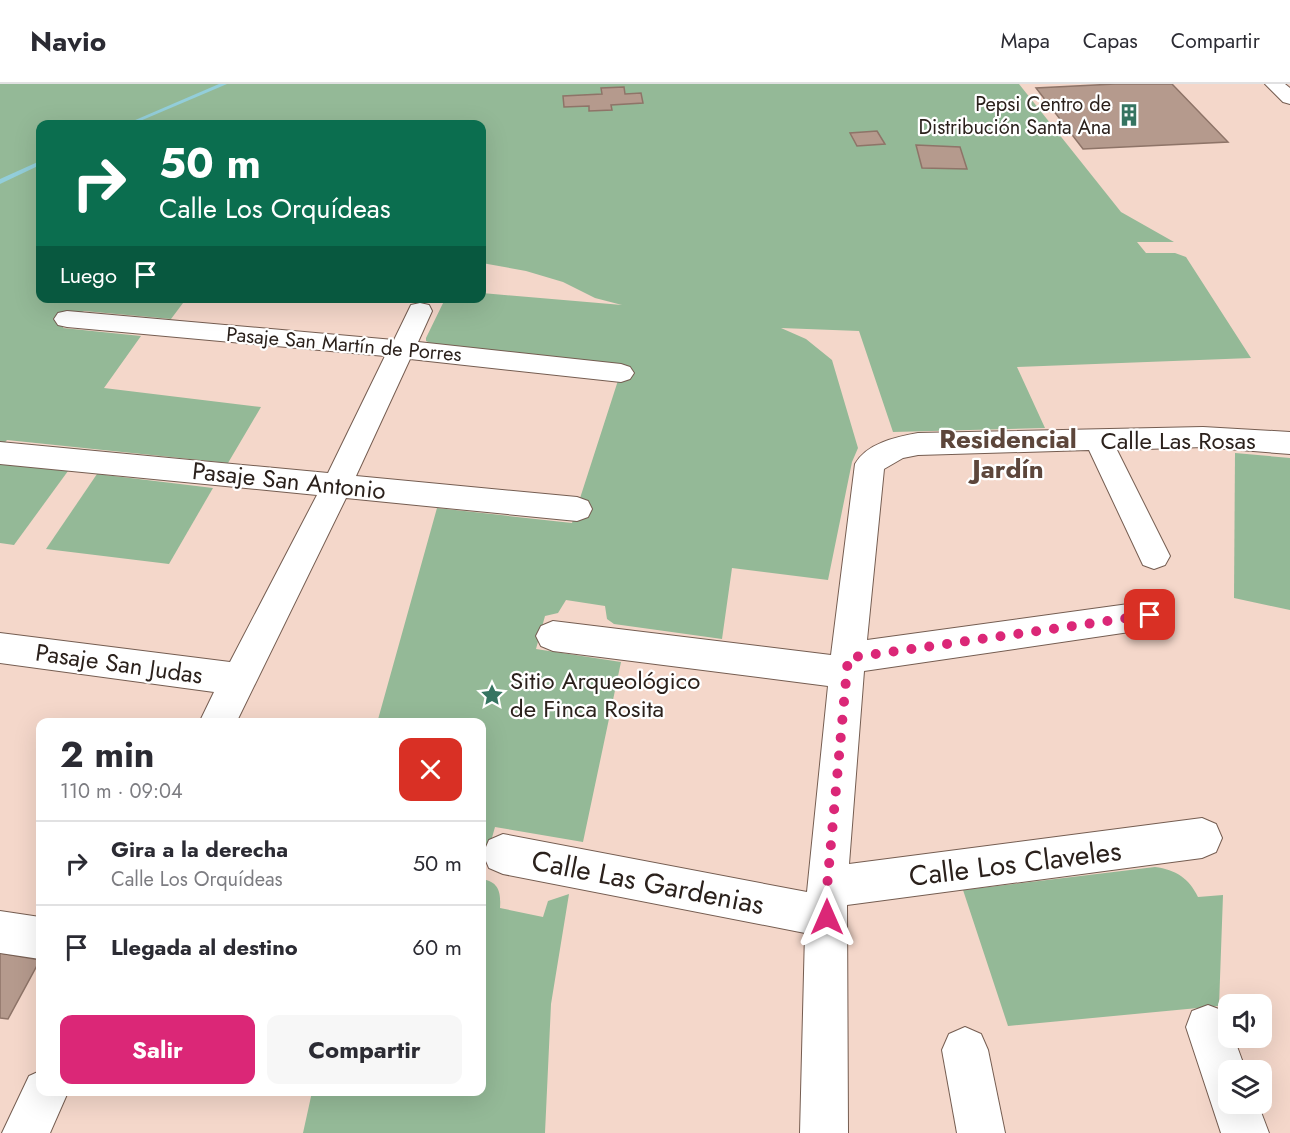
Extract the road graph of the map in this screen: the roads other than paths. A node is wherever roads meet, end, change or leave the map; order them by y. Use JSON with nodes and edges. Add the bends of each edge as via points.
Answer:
{"nodes":[{"id":1,"x":1274,"y":84,"type":"edge"},
{"id":2,"x":1290,"y":98,"type":"edge"},
{"id":3,"x":420,"y":311,"type":"dead end"},
{"id":4,"x":68,"y":319,"type":"dead end"},
{"id":5,"x":401,"y":349,"type":"junction"},
{"id":6,"x":621,"y":373,"type":"dead end"},
{"id":7,"x":1098,"y":440,"type":"junction"},
{"id":8,"x":1290,"y":443,"type":"edge"},
{"id":9,"x":0,"y":453,"type":"edge"},
{"id":10,"x":337,"y":486,"type":"junction"},
{"id":11,"x":577,"y":509,"type":"dead end"},
{"id":12,"x":1154,"y":556,"type":"dead end"},
{"id":13,"x":1150,"y":615,"type":"dead end"},
{"id":14,"x":553,"y":636,"type":"dead end"},
{"id":15,"x":0,"y":648,"type":"edge"},
{"id":16,"x":848,"y":666,"type":"junction"},
{"id":17,"x":237,"y":679,"type":"junction"},
{"id":18,"x":219,"y":718,"type":"edge"},
{"id":19,"x":1202,"y":838,"type":"dead end"},
{"id":20,"x":503,"y":854,"type":"dead end"},
{"id":21,"x":827,"y":902,"type":"junction"},
{"id":22,"x":0,"y":932,"type":"edge"},
{"id":23,"x":36,"y":937,"type":"edge"},
{"id":24,"x":1208,"y":1027,"type":"dead end"},
{"id":25,"x":965,"y":1050,"type":"dead end"},
{"id":26,"x":1219,"y":1060,"type":"edge"},
{"id":27,"x":43,"y":1096,"type":"edge"},
{"id":28,"x":1238,"y":1114,"type":"edge"},
{"id":29,"x":26,"y":1133,"type":"edge"},
{"id":30,"x":824,"y":1133,"type":"edge"},
{"id":31,"x":981,"y":1133,"type":"edge"},
{"id":32,"x":1245,"y":1133,"type":"edge"}],
"edges":[{"from":1,"to":2,"type":"street"},
{"from":3,"to":5,"type":"street"},
{"from":4,"to":5,"type":"street","name":"Pasaje San Martín de Porres"},
{"from":5,"to":6,"type":"street","name":"Pasaje San Martín de Porres"},
{"from":5,"to":10,"type":"street"},
{"from":7,"to":8,"type":"street","name":"Calle Las Rosas","via":[[1203,437]]},
{"from":7,"to":12,"type":"street"},
{"from":7,"to":16,"type":"street","name":"Calle Las Rosas","via":[[918,444],[897,447],[870,464]]},
{"from":9,"to":10,"type":"street","name":"Pasaje San Antonio"},
{"from":10,"to":11,"type":"street","name":"Pasaje San Antonio"},
{"from":10,"to":17,"type":"street"},
{"from":13,"to":16,"type":"street"},
{"from":14,"to":16,"type":"street"},
{"from":15,"to":17,"type":"street","name":"Pasaje San Judas"},
{"from":16,"to":21,"type":"street"},
{"from":17,"to":18,"type":"street"},
{"from":19,"to":21,"type":"street","name":"Calle Los Claveles"},
{"from":20,"to":21,"type":"street","name":"Calle Las Gardenias"},
{"from":21,"to":30,"type":"street"},
{"from":22,"to":23,"type":"street"},
{"from":24,"to":26,"type":"street"},
{"from":25,"to":31,"type":"street"},
{"from":27,"to":29,"type":"street"},
{"from":28,"to":32,"type":"street"}]}
